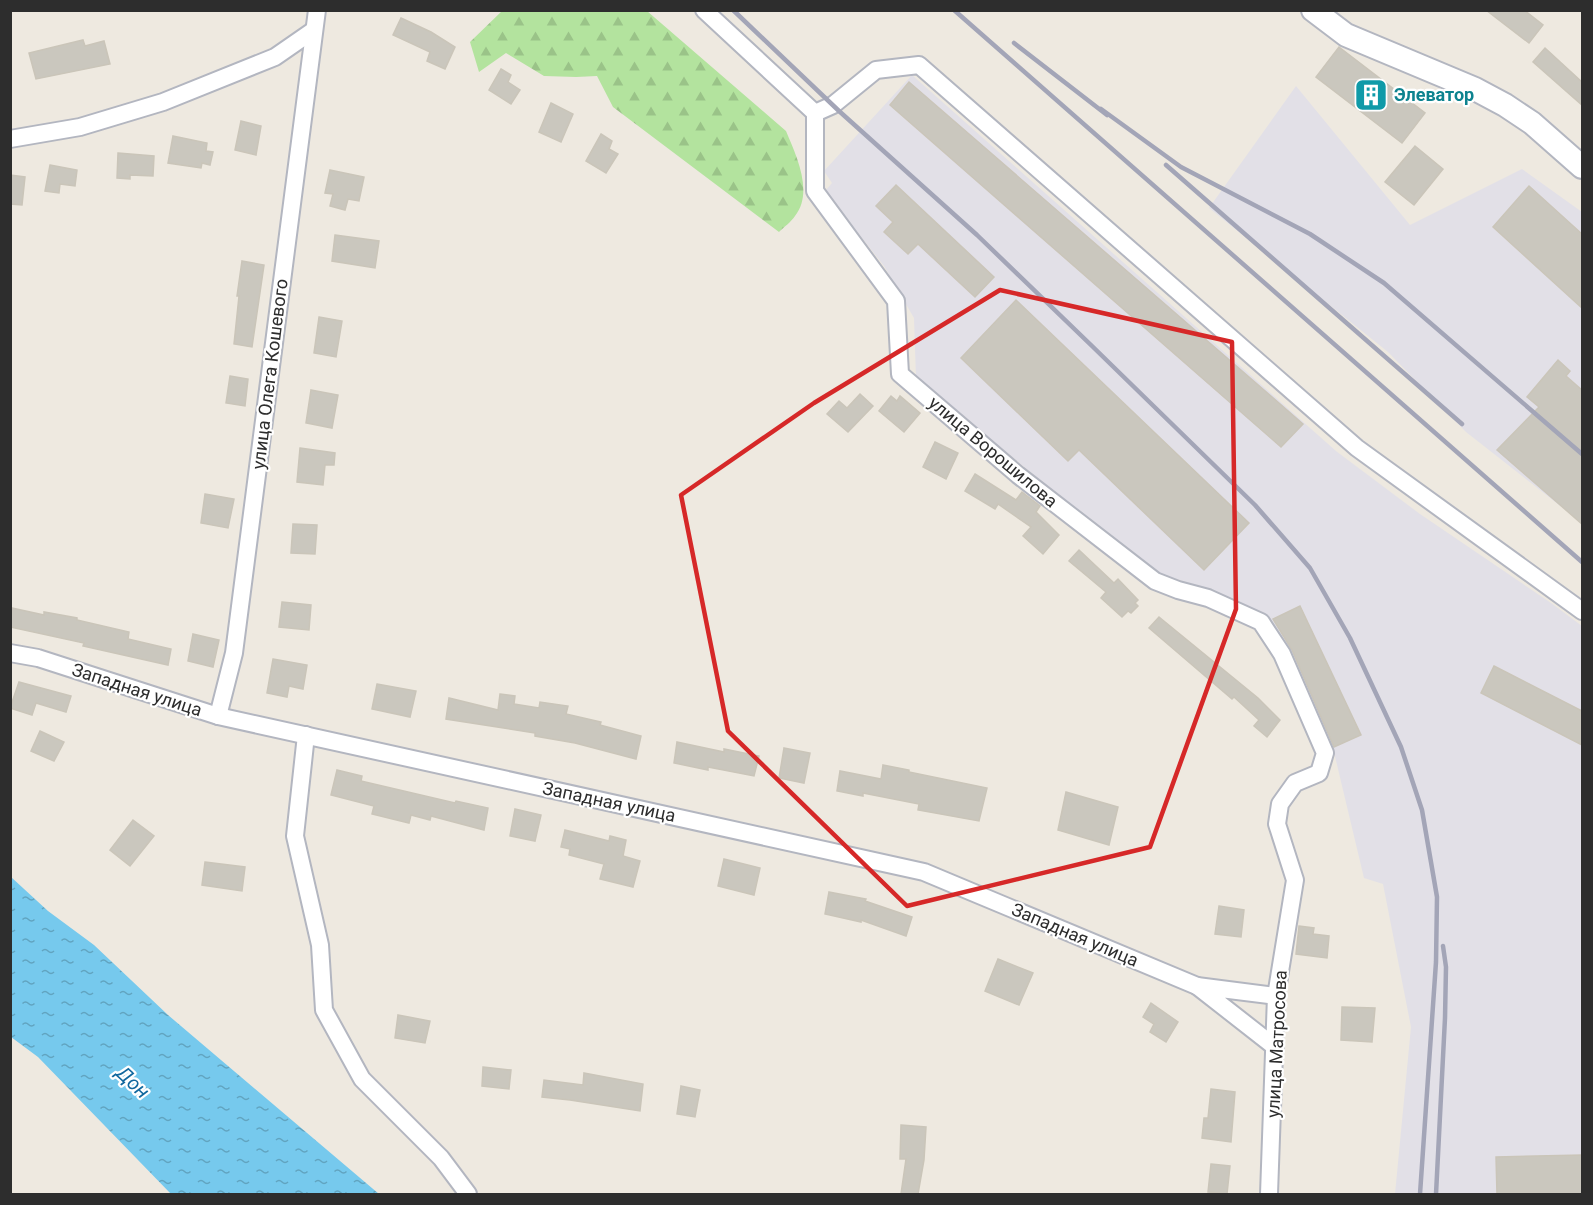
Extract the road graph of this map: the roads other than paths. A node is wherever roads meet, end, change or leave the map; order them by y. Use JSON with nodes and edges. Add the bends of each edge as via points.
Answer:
{"nodes":[{"id":1,"x":317,"y":10,"type":"edge"},
{"id":2,"x":704,"y":10,"type":"edge"},
{"id":3,"x":1313,"y":10,"type":"edge"},
{"id":4,"x":315,"y":30,"type":"junction"},
{"id":5,"x":815,"y":113,"type":"junction"},
{"id":6,"x":10,"y":139,"type":"edge"},
{"id":7,"x":1582,"y":167,"type":"edge"},
{"id":8,"x":1582,"y":611,"type":"edge"},
{"id":9,"x":10,"y":653,"type":"edge"},
{"id":10,"x":218,"y":716,"type":"junction"},
{"id":11,"x":306,"y":735,"type":"junction"},
{"id":12,"x":1277,"y":824,"type":"joint"},
{"id":13,"x":1197,"y":986,"type":"junction"},
{"id":14,"x":1276,"y":996,"type":"junction"},
{"id":15,"x":1275,"y":1047,"type":"junction"},
{"id":16,"x":468,"y":1194,"type":"edge"},
{"id":17,"x":1269,"y":1194,"type":"edge"}],
"edges":[{"from":1,"to":4,"type":"street","name":"улица Олега Кошевого"},
{"from":2,"to":5,"type":"street"},
{"from":3,"to":7,"type":"main road","via":[[1346,35],[1505,105]]},
{"from":4,"to":6,"type":"street","via":[[275,57],[163,102],[80,127]]},
{"from":4,"to":10,"type":"street","name":"улица Олега Кошевого","via":[[234,653]]},
{"from":5,"to":8,"type":"street","via":[[833,105],[876,70],[919,65],[1357,448]]},
{"from":5,"to":12,"type":"street","name":"улица Ворошилова","via":[[816,191],[896,301],[900,374],[1018,475],[1155,580],[1261,622],[1282,654],[1324,753],[1319,773],[1295,783],[1280,804]]},
{"from":9,"to":10,"type":"street","name":"Западная улица","via":[[38,658]]},
{"from":10,"to":11,"type":"street","name":"Западная улица"},
{"from":11,"to":13,"type":"street","name":"Западная улица","via":[[924,872]]},
{"from":11,"to":16,"type":"street","via":[[295,836],[320,945],[324,1010],[362,1079],[441,1158]]},
{"from":12,"to":14,"type":"street","name":"улица Матросова","via":[[1295,880]]},
{"from":13,"to":14,"type":"street"},
{"from":13,"to":15,"type":"street"},
{"from":14,"to":15,"type":"street","name":"улица Матросова"},
{"from":15,"to":17,"type":"street","name":"улица Матросова"}]}
